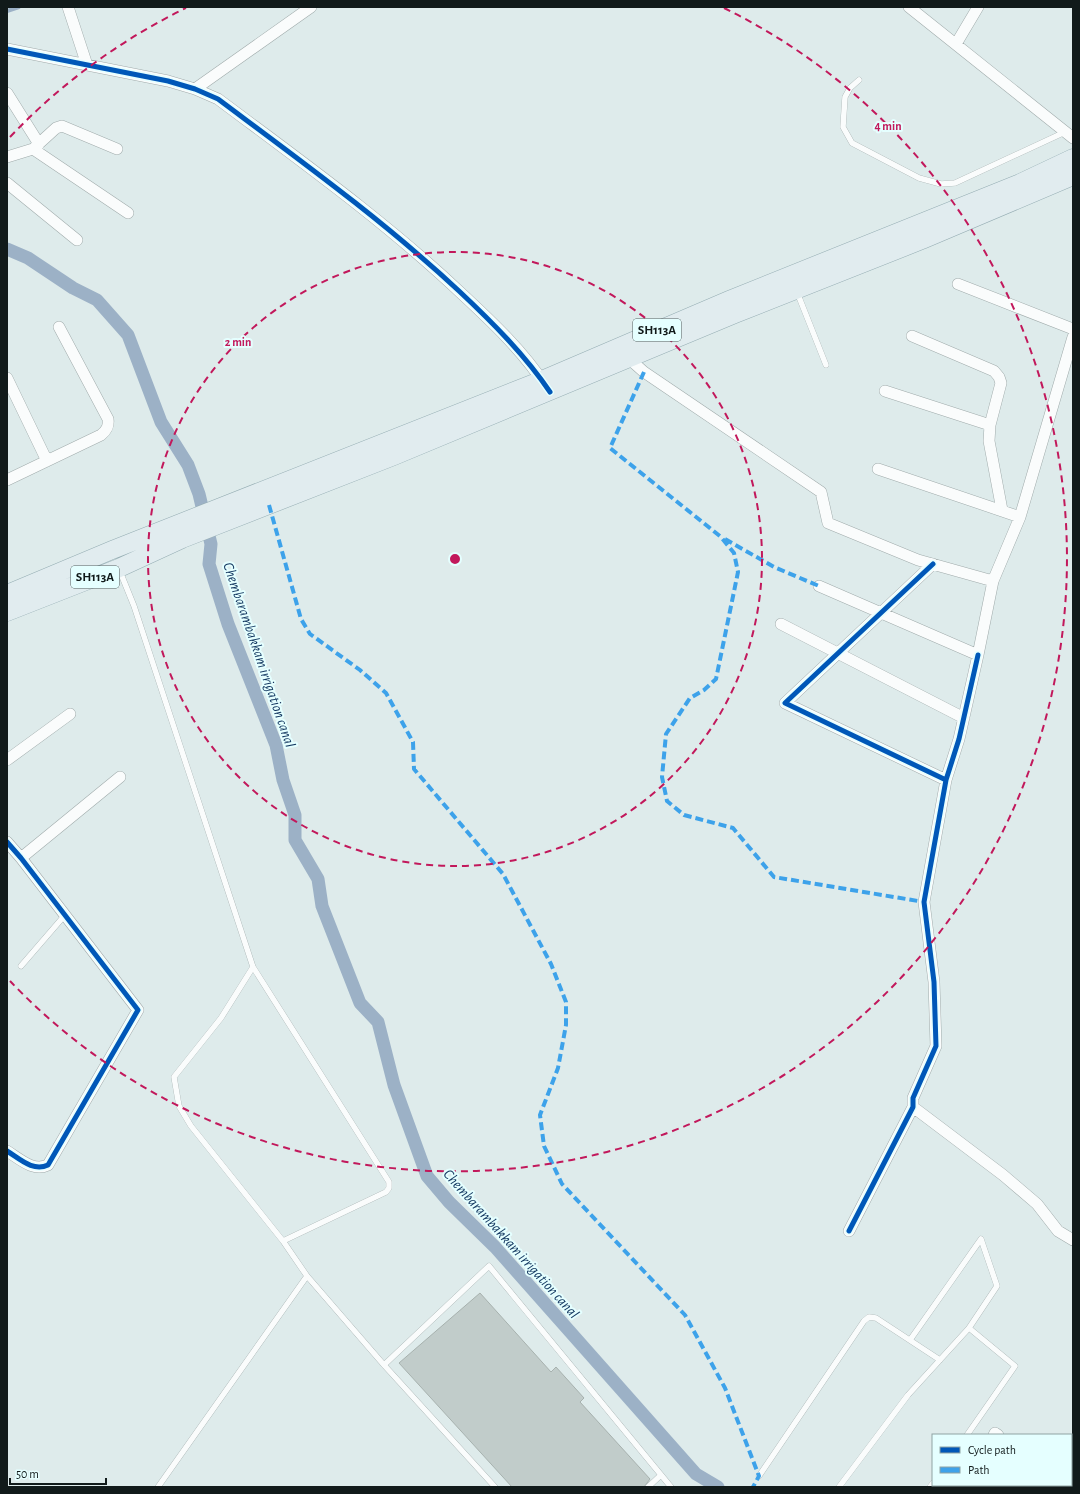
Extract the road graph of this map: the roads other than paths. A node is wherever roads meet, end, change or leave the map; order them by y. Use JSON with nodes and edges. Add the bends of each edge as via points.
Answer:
{"nodes":[{"id":1,"x":68,"y":7,"type":"edge"},
{"id":2,"x":311,"y":7,"type":"edge"},
{"id":3,"x":909,"y":7,"type":"edge"},
{"id":4,"x":978,"y":7,"type":"edge"},
{"id":5,"x":956,"y":44,"type":"junction"},
{"id":6,"x":7,"y":49,"type":"edge"},
{"id":7,"x":87,"y":65,"type":"junction"},
{"id":8,"x":859,"y":80,"type":"dead end"},
{"id":9,"x":195,"y":89,"type":"junction"},
{"id":10,"x":7,"y":93,"type":"edge"},
{"id":11,"x":1069,"y":135,"type":"edge"},
{"id":12,"x":36,"y":146,"type":"junction"},
{"id":13,"x":118,"y":149,"type":"dead end"},
{"id":14,"x":7,"y":157,"type":"edge"},
{"id":15,"x":1073,"y":158,"type":"edge"},
{"id":16,"x":1073,"y":176,"type":"edge"},
{"id":17,"x":7,"y":183,"type":"edge"},
{"id":18,"x":128,"y":213,"type":"dead end"},
{"id":19,"x":78,"y":240,"type":"dead end"},
{"id":20,"x":958,"y":284,"type":"dead end"},
{"id":21,"x":796,"y":290,"type":"junction"},
{"id":22,"x":59,"y":327,"type":"dead end"},
{"id":23,"x":1073,"y":329,"type":"edge"},
{"id":24,"x":912,"y":336,"type":"dead end"},
{"id":25,"x":1073,"y":337,"type":"edge"},
{"id":26,"x":623,"y":353,"type":"junction"},
{"id":27,"x":826,"y":365,"type":"dead end"},
{"id":28,"x":7,"y":378,"type":"edge"},
{"id":29,"x":546,"y":386,"type":"junction"},
{"id":30,"x":886,"y":391,"type":"dead end"},
{"id":31,"x":990,"y":425,"type":"junction"},
{"id":32,"x":47,"y":461,"type":"junction"},
{"id":33,"x":878,"y":469,"type":"dead end"},
{"id":34,"x":7,"y":480,"type":"edge"},
{"id":35,"x":1002,"y":510,"type":"junction"},
{"id":36,"x":1020,"y":517,"type":"junction"},
{"id":37,"x":116,"y":559,"type":"junction"},
{"id":38,"x":933,"y":564,"type":"junction"},
{"id":39,"x":993,"y":581,"type":"junction"},
{"id":40,"x":819,"y":586,"type":"dead end"},
{"id":41,"x":7,"y":594,"type":"edge"},
{"id":42,"x":7,"y":612,"type":"edge"},
{"id":43,"x":882,"y":613,"type":"junction"},
{"id":44,"x":781,"y":624,"type":"dead end"},
{"id":45,"x":839,"y":653,"type":"junction"},
{"id":46,"x":978,"y":655,"type":"junction"},
{"id":47,"x":70,"y":714,"type":"dead end"},
{"id":48,"x":964,"y":718,"type":"junction"},
{"id":49,"x":7,"y":760,"type":"edge"},
{"id":50,"x":120,"y":777,"type":"dead end"},
{"id":51,"x":946,"y":780,"type":"junction"},
{"id":52,"x":7,"y":842,"type":"edge"},
{"id":53,"x":21,"y":858,"type":"junction"},
{"id":54,"x":65,"y":915,"type":"junction"},
{"id":55,"x":21,"y":966,"type":"dead end"},
{"id":56,"x":253,"y":967,"type":"junction"},
{"id":57,"x":913,"y":1108,"type":"junction"},
{"id":58,"x":7,"y":1151,"type":"edge"},
{"id":59,"x":849,"y":1231,"type":"dead end"},
{"id":60,"x":1073,"y":1240,"type":"edge"},
{"id":61,"x":283,"y":1241,"type":"junction"},
{"id":62,"x":307,"y":1276,"type":"junction"},
{"id":63,"x":969,"y":1328,"type":"junction"},
{"id":64,"x":910,"y":1340,"type":"junction"},
{"id":65,"x":940,"y":1360,"type":"junction"},
{"id":66,"x":384,"y":1365,"type":"junction"},
{"id":67,"x":968,"y":1434,"type":"edge"},
{"id":68,"x":661,"y":1475,"type":"junction"},
{"id":69,"x":759,"y":1476,"type":"dead end"},
{"id":70,"x":158,"y":1487,"type":"edge"},
{"id":71,"x":495,"y":1487,"type":"edge"},
{"id":72,"x":648,"y":1487,"type":"edge"},
{"id":73,"x":671,"y":1487,"type":"edge"},
{"id":74,"x":839,"y":1487,"type":"edge"}],
"edges":[{"from":1,"to":7,"type":"street"},
{"from":2,"to":9,"type":"street"},
{"from":3,"to":5,"type":"street"},
{"from":4,"to":5,"type":"street"},
{"from":5,"to":11,"type":"street"},
{"from":6,"to":7,"type":"street"},
{"from":7,"to":9,"type":"street"},
{"from":8,"to":11,"type":"lane","via":[[845,97],[843,127],[852,143],[920,178],[941,184],[955,183]]},
{"from":9,"to":29,"type":"street","via":[[218,99],[361,206],[422,256],[479,310]]},
{"from":10,"to":12,"type":"street"},
{"from":12,"to":13,"type":"street","via":[[56,128],[62,126]]},
{"from":12,"to":14,"type":"street"},
{"from":12,"to":18,"type":"street"},
{"from":15,"to":26,"type":"main road","number":"SH113A"},
{"from":16,"to":21,"type":"main road","number":"SH113A"},
{"from":17,"to":19,"type":"street"},
{"from":20,"to":23,"type":"street"},
{"from":21,"to":26,"type":"main road","number":"SH113A"},
{"from":21,"to":27,"type":"lane"},
{"from":22,"to":32,"type":"street","via":[[109,424],[101,435]]},
{"from":24,"to":31,"type":"street","via":[[994,371],[1000,383]]},
{"from":25,"to":36,"type":"street"},
{"from":26,"to":29,"type":"main road","number":"SH113A"},
{"from":26,"to":38,"type":"street","via":[[821,492],[828,522]]},
{"from":28,"to":32,"type":"street"},
{"from":29,"to":37,"type":"main road","number":"SH113A"},
{"from":30,"to":31,"type":"street"},
{"from":31,"to":35,"type":"street","via":[[989,441]]},
{"from":32,"to":34,"type":"street"},
{"from":33,"to":35,"type":"street"},
{"from":35,"to":36,"type":"street"},
{"from":36,"to":39,"type":"street"},
{"from":37,"to":41,"type":"main road","number":"SH113A"},
{"from":37,"to":42,"type":"main road","number":"SH113A"},
{"from":37,"to":56,"type":"lane","via":[[134,606]]},
{"from":38,"to":39,"type":"street"},
{"from":38,"to":43,"type":"street"},
{"from":39,"to":46,"type":"street"},
{"from":40,"to":43,"type":"street"},
{"from":43,"to":45,"type":"street"},
{"from":43,"to":46,"type":"street"},
{"from":44,"to":45,"type":"street"},
{"from":45,"to":48,"type":"street"},
{"from":45,"to":51,"type":"street","via":[[785,703]]},
{"from":46,"to":48,"type":"street"},
{"from":47,"to":49,"type":"street"},
{"from":48,"to":51,"type":"street"},
{"from":50,"to":53,"type":"street"},
{"from":51,"to":57,"type":"street","via":[[924,902],[934,982],[936,1046],[913,1098]]},
{"from":52,"to":53,"type":"street"},
{"from":53,"to":54,"type":"street"},
{"from":54,"to":55,"type":"lane"},
{"from":54,"to":58,"type":"street","via":[[138,1010],[48,1165],[41,1168],[30,1166]]},
{"from":56,"to":61,"type":"lane","via":[[221,1018],[174,1077],[175,1090],[178,1106],[191,1126]]},
{"from":56,"to":61,"type":"lane","via":[[389,1182],[386,1192]]},
{"from":57,"to":59,"type":"street"},
{"from":57,"to":60,"type":"street","via":[[1003,1175],[1037,1204],[1058,1231]]},
{"from":61,"to":62,"type":"lane"},
{"from":62,"to":66,"type":"lane"},
{"from":62,"to":70,"type":"lane"},
{"from":63,"to":64,"type":"lane","via":[[998,1286],[981,1239]]},
{"from":63,"to":65,"type":"lane"},
{"from":63,"to":67,"type":"lane","via":[[1016,1366]]},
{"from":64,"to":65,"type":"lane"},
{"from":64,"to":69,"type":"lane","via":[[876,1318],[870,1317],[864,1321]]},
{"from":65,"to":74,"type":"lane","via":[[908,1395]]},
{"from":66,"to":68,"type":"lane","via":[[488,1266]]},
{"from":66,"to":71,"type":"lane"},
{"from":68,"to":72,"type":"lane"},
{"from":68,"to":73,"type":"lane"}]}
